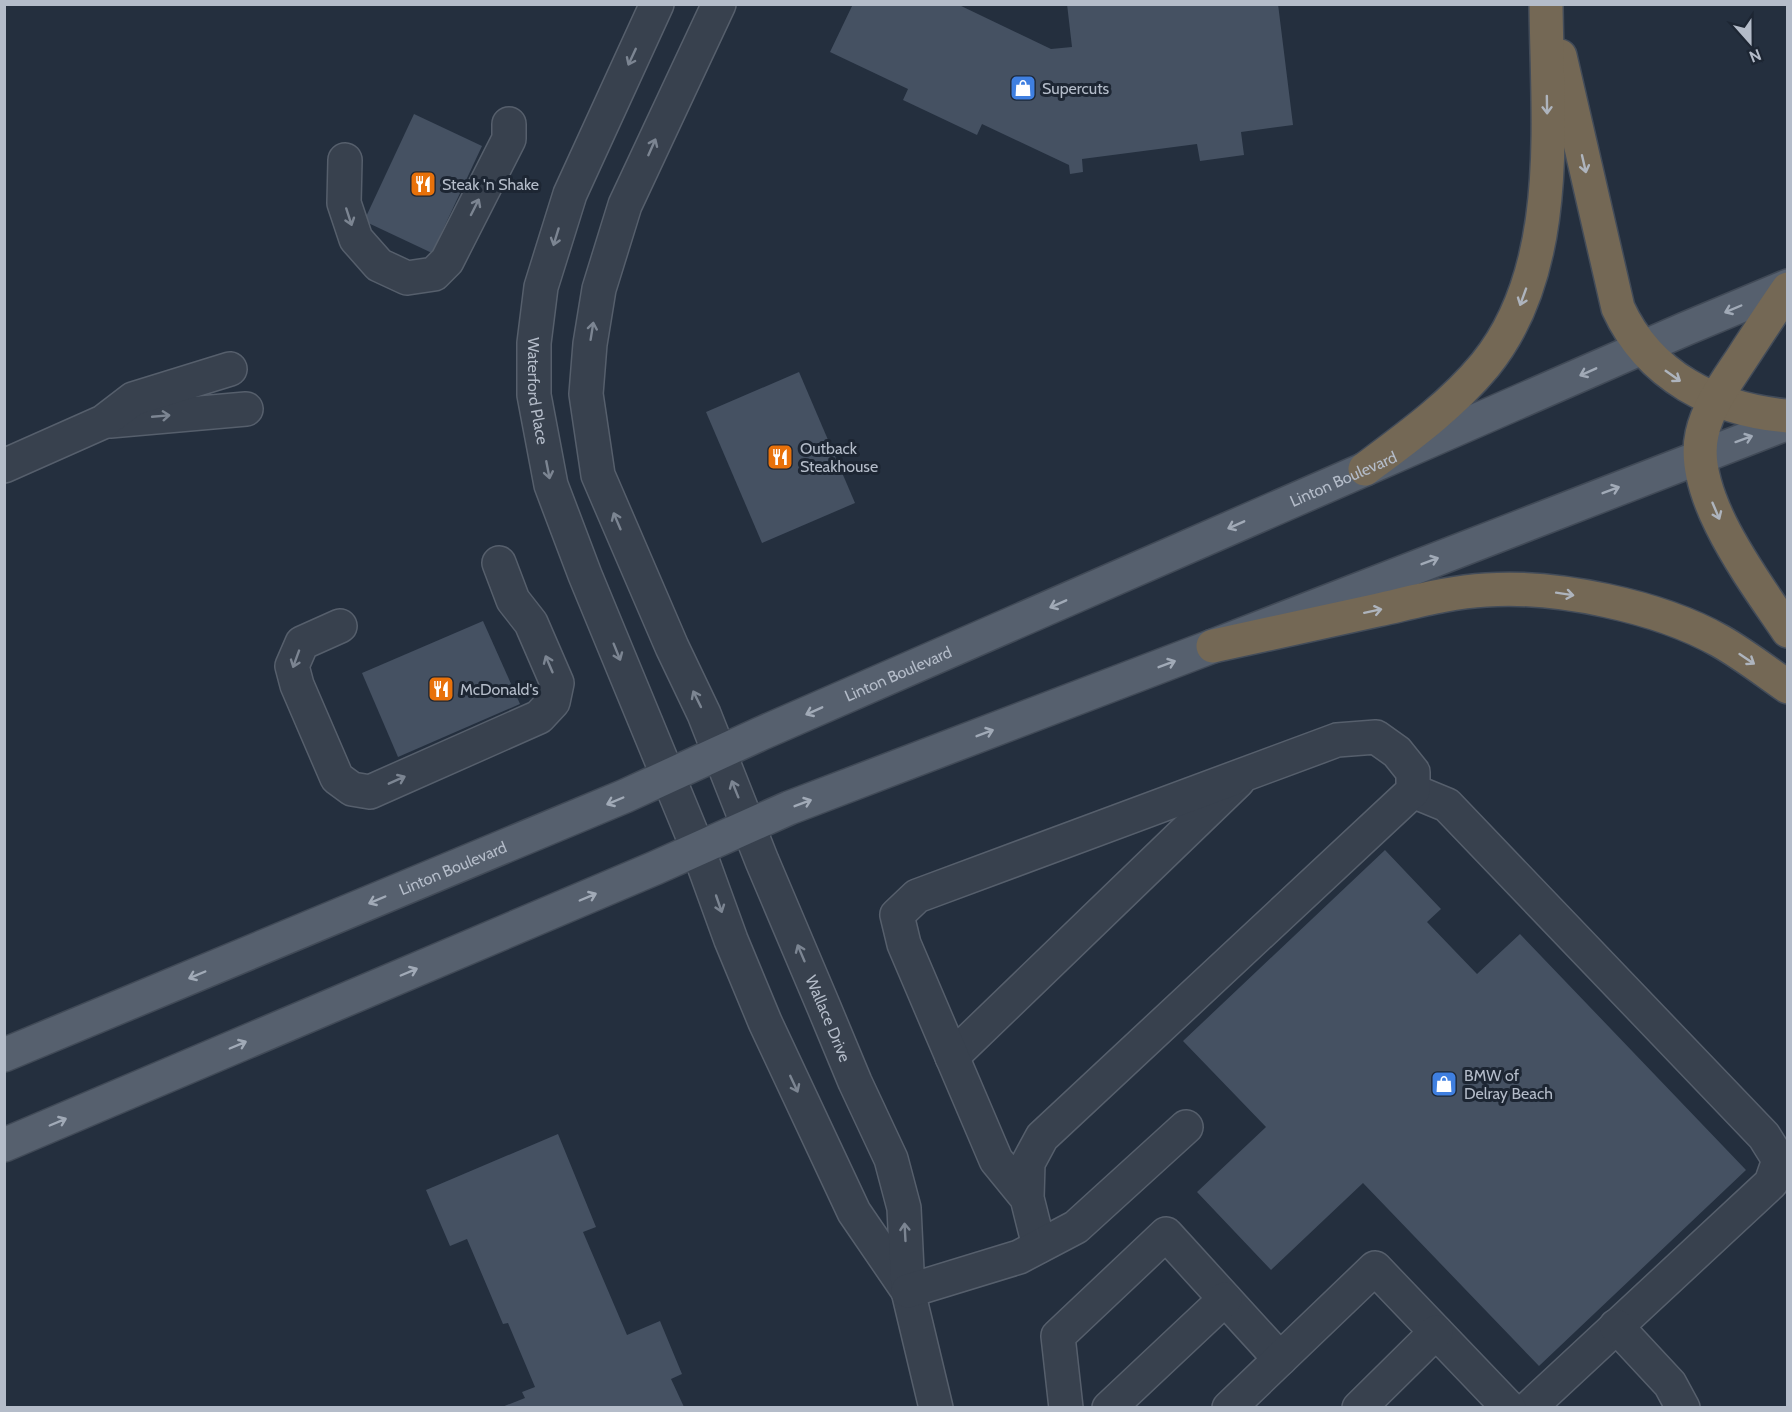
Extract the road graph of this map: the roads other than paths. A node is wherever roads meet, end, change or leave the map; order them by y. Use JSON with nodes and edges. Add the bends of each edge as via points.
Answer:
{"nodes":[{"id":1,"x":657,"y":4,"type":"edge"},
{"id":2,"x":719,"y":4,"type":"edge"},
{"id":3,"x":1547,"y":4,"type":"edge"},
{"id":4,"x":509,"y":124,"type":"dead end"},
{"id":5,"x":345,"y":160,"type":"dead end"},
{"id":6,"x":1788,"y":287,"type":"edge"},
{"id":7,"x":1642,"y":348,"type":"junction"},
{"id":8,"x":230,"y":369,"type":"dead end"},
{"id":9,"x":1716,"y":400,"type":"junction"},
{"id":10,"x":246,"y":409,"type":"dead end"},
{"id":11,"x":1788,"y":416,"type":"edge"},
{"id":12,"x":103,"y":422,"type":"junction"},
{"id":13,"x":1788,"y":423,"type":"edge"},
{"id":14,"x":1700,"y":456,"type":"junction"},
{"id":15,"x":4,"y":466,"type":"edge"},
{"id":16,"x":1365,"y":469,"type":"junction"},
{"id":17,"x":499,"y":563,"type":"dead end"},
{"id":18,"x":340,"y":626,"type":"dead end"},
{"id":19,"x":1788,"y":631,"type":"edge"},
{"id":20,"x":1213,"y":646,"type":"junction"},
{"id":21,"x":1788,"y":687,"type":"edge"},
{"id":22,"x":720,"y":753,"type":"junction"},
{"id":23,"x":1247,"y":773,"type":"junction"},
{"id":24,"x":668,"y":777,"type":"junction"},
{"id":25,"x":1413,"y":791,"type":"junction"},
{"id":26,"x":749,"y":826,"type":"junction"},
{"id":27,"x":698,"y":849,"type":"junction"},
{"id":28,"x":4,"y":1055,"type":"edge"},
{"id":29,"x":952,"y":1057,"type":"junction"},
{"id":30,"x":1186,"y":1127,"type":"dead end"},
{"id":31,"x":4,"y":1145,"type":"edge"},
{"id":32,"x":1027,"y":1198,"type":"junction"},
{"id":33,"x":1040,"y":1246,"type":"junction"},
{"id":34,"x":908,"y":1291,"type":"junction"},
{"id":35,"x":1225,"y":1299,"type":"junction"},
{"id":36,"x":1616,"y":1326,"type":"junction"},
{"id":37,"x":1436,"y":1332,"type":"junction"},
{"id":38,"x":1280,"y":1359,"type":"junction"},
{"id":39,"x":936,"y":1407,"type":"edge"},
{"id":40,"x":1066,"y":1407,"type":"edge"},
{"id":41,"x":1109,"y":1407,"type":"edge"},
{"id":42,"x":1229,"y":1407,"type":"edge"},
{"id":43,"x":1359,"y":1407,"type":"edge"},
{"id":44,"x":1509,"y":1407,"type":"edge"},
{"id":45,"x":1528,"y":1407,"type":"edge"},
{"id":46,"x":1683,"y":1407,"type":"edge"}],
"edges":[{"from":1,"to":24,"type":"street","name":"Waterford Place","one_way":true,"via":[[567,204],[541,287],[534,343],[534,395],[551,485]]},
{"from":22,"to":2,"type":"street","one_way":true,"via":[[598,475],[586,394],[599,289],[625,205]]},
{"from":3,"to":7,"type":"highway","one_way":true,"via":[[1618,308]]},
{"from":3,"to":16,"type":"highway","one_way":true,"via":[[1546,187],[1537,249],[1520,306],[1499,346],[1471,381],[1430,419]]},
{"from":5,"to":4,"type":"street","one_way":true,"via":[[344,203],[356,239],[379,265],[407,278],[434,274],[447,261],[504,149]]},
{"from":6,"to":7,"type":"main road","name":"Linton Boulevard","one_way":true},
{"from":6,"to":9,"type":"highway"},
{"from":7,"to":9,"type":"highway","one_way":true,"via":[[1668,372]]},
{"from":7,"to":16,"type":"main road","name":"Linton Boulevard","one_way":true},
{"from":8,"to":12,"type":"street","via":[[133,399]]},
{"from":9,"to":11,"type":"highway"},
{"from":9,"to":14,"type":"highway","via":[[1702,435]]},
{"from":12,"to":10,"type":"street","one_way":true},
{"from":12,"to":15,"type":"street"},
{"from":14,"to":13,"type":"main road","one_way":true},
{"from":14,"to":19,"type":"highway","one_way":true,"via":[[1703,479],[1721,523]]},
{"from":20,"to":14,"type":"main road","one_way":true},
{"from":16,"to":22,"type":"main road","name":"Linton Boulevard","one_way":true},
{"from":18,"to":17,"type":"street","one_way":true,"via":[[302,644],[292,666],[338,778],[352,789],[370,792],[539,717],[553,702],[557,683],[531,624],[513,600]]},
{"from":20,"to":21,"type":"highway","one_way":true,"via":[[1447,595],[1510,589],[1591,598],[1660,616],[1719,640]]},
{"from":26,"to":20,"type":"main road","one_way":true},
{"from":22,"to":24,"type":"main road","name":"Linton Boulevard"},
{"from":26,"to":22,"type":"street","name":"Wallace Drive","one_way":true},
{"from":23,"to":25,"type":"street","via":[[1336,740],[1376,737],[1397,752],[1413,772]]},
{"from":23,"to":29,"type":"street"},
{"from":23,"to":29,"type":"street","via":[[917,896],[897,915],[904,944]]},
{"from":24,"to":27,"type":"street","name":"Wallace Drive"},
{"from":24,"to":28,"type":"main road","name":"Linton Boulevard","one_way":true},
{"from":25,"to":32,"type":"street","via":[[1042,1137],[1028,1163]]},
{"from":25,"to":36,"type":"street","via":[[1447,805],[1764,1136],[1779,1160],[1771,1183]]},
{"from":26,"to":27,"type":"main road"},
{"from":34,"to":26,"type":"street","name":"Wallace Drive","one_way":true,"via":[[904,1208],[891,1159]]},
{"from":31,"to":27,"type":"main road","one_way":true},
{"from":27,"to":34,"type":"street","name":"Wallace Drive","one_way":true,"via":[[765,1022],[850,1203]]},
{"from":29,"to":32,"type":"street","via":[[996,1160]]},
{"from":30,"to":33,"type":"street","via":[[1076,1227]]},
{"from":32,"to":33,"type":"street"},
{"from":33,"to":34,"type":"street","via":[[1019,1257]]},
{"from":34,"to":39,"type":"street","name":"Wallace Drive"},
{"from":35,"to":38,"type":"street"},
{"from":35,"to":40,"type":"street","via":[[1166,1234],[1058,1336]]},
{"from":35,"to":41,"type":"street"},
{"from":36,"to":45,"type":"street"},
{"from":36,"to":46,"type":"street","via":[[1670,1384]]},
{"from":37,"to":38,"type":"street","via":[[1375,1268]]},
{"from":37,"to":43,"type":"street"},
{"from":37,"to":44,"type":"street"},
{"from":38,"to":42,"type":"street"}]}
